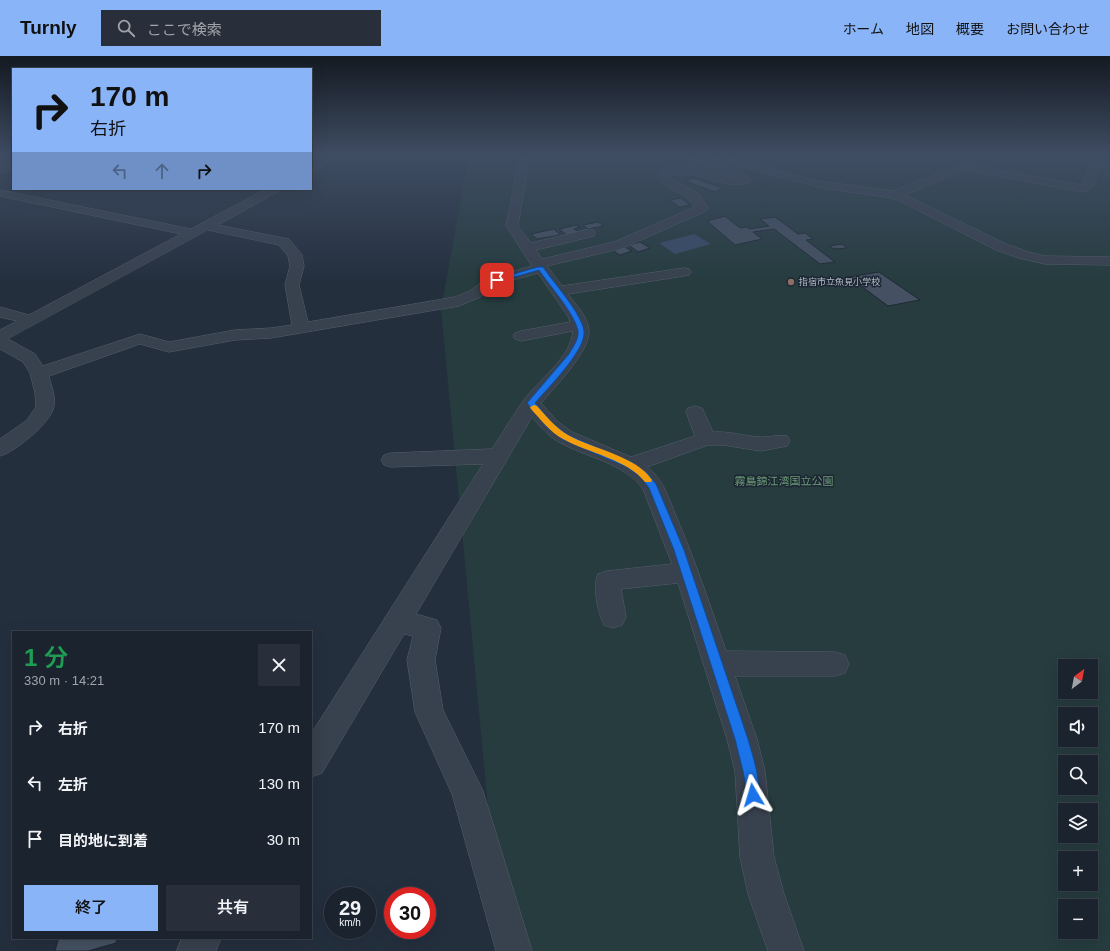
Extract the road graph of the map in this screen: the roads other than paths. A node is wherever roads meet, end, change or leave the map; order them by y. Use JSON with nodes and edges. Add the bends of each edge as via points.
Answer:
{"nodes":[{"id":1,"x":18,"y":197,"type":"edge"},
{"id":2,"x":261,"y":197,"type":"edge"},
{"id":3,"x":517,"y":197,"type":"edge"},
{"id":4,"x":695,"y":197,"type":"edge"},
{"id":5,"x":899,"y":197,"type":"edge"},
{"id":6,"x":207,"y":226,"type":"junction"},
{"id":7,"x":193,"y":233,"type":"junction"},
{"id":8,"x":589,"y":233,"type":"dead end"},
{"id":9,"x":527,"y":248,"type":"junction"},
{"id":10,"x":1110,"y":261,"type":"edge"},
{"id":11,"x":539,"y":266,"type":"junction"},
{"id":12,"x":684,"y":272,"type":"dead end"},
{"id":13,"x":558,"y":291,"type":"junction"},
{"id":14,"x":0,"y":312,"type":"edge"},
{"id":15,"x":31,"y":320,"type":"junction"},
{"id":16,"x":579,"y":325,"type":"junction"},
{"id":17,"x":301,"y":328,"type":"junction"},
{"id":18,"x":521,"y":336,"type":"dead end"},
{"id":19,"x":0,"y":337,"type":"edge"},
{"id":20,"x":0,"y":342,"type":"edge"},
{"id":21,"x":39,"y":373,"type":"junction"},
{"id":22,"x":531,"y":403,"type":"junction"},
{"id":23,"x":695,"y":412,"type":"dead end"},
{"id":24,"x":706,"y":439,"type":"junction"},
{"id":25,"x":780,"y":441,"type":"dead end"},
{"id":26,"x":0,"y":449,"type":"edge"},
{"id":27,"x":499,"y":456,"type":"junction"},
{"id":28,"x":391,"y":460,"type":"dead end"},
{"id":29,"x":630,"y":465,"type":"junction"},
{"id":30,"x":686,"y":572,"type":"junction"},
{"id":31,"x":613,"y":617,"type":"dead end"},
{"id":32,"x":397,"y":621,"type":"junction"},
{"id":33,"x":716,"y":663,"type":"junction"},
{"id":34,"x":835,"y":664,"type":"dead end"},
{"id":35,"x":312,"y":760,"type":"edge"},
{"id":36,"x":202,"y":939,"type":"edge"},
{"id":37,"x":195,"y":951,"type":"edge"},
{"id":38,"x":514,"y":951,"type":"edge"},
{"id":39,"x":786,"y":951,"type":"edge"}],
"edges":[{"from":1,"to":7,"type":"street"},
{"from":2,"to":6,"type":"street"},
{"from":3,"to":9,"type":"street","via":[[512,226]]},
{"from":4,"to":11,"type":"street","via":[[702,208],[618,245]]},
{"from":5,"to":10,"type":"street","via":[[920,205],[1001,247],[1024,255],[1045,260]]},
{"from":6,"to":7,"type":"street"},
{"from":6,"to":17,"type":"street","via":[[284,242],[295,256],[297,266],[292,285]]},
{"from":7,"to":15,"type":"street"},
{"from":8,"to":9,"type":"street"},
{"from":9,"to":11,"type":"street"},
{"from":11,"to":13,"type":"street"},
{"from":11,"to":17,"type":"street","via":[[497,280],[459,301]]},
{"from":12,"to":13,"type":"street"},
{"from":13,"to":16,"type":"street"},
{"from":14,"to":15,"type":"street"},
{"from":15,"to":19,"type":"street"},
{"from":16,"to":18,"type":"street"},
{"from":16,"to":22,"type":"street","via":[[581,332],[578,345],[572,355]]},
{"from":17,"to":21,"type":"street","via":[[235,335],[169,347],[140,339]]},
{"from":20,"to":21,"type":"street","via":[[29,358]]},
{"from":21,"to":26,"type":"street","via":[[45,408],[34,424]]},
{"from":22,"to":27,"type":"street"},
{"from":22,"to":29,"type":"street","via":[[550,425],[565,437]]},
{"from":23,"to":24,"type":"street"},
{"from":24,"to":25,"type":"street","via":[[723,438],[761,444]]},
{"from":24,"to":29,"type":"street"},
{"from":27,"to":28,"type":"street"},
{"from":27,"to":32,"type":"street"},
{"from":29,"to":30,"type":"street","via":[[644,475],[653,486]]},
{"from":30,"to":31,"type":"street","via":[[607,581]]},
{"from":30,"to":33,"type":"street"},
{"from":32,"to":35,"type":"street"},
{"from":32,"to":38,"type":"street","via":[[428,628],[421,660],[429,712],[467,791]]},
{"from":33,"to":34,"type":"street"},
{"from":33,"to":39,"type":"street","via":[[750,771],[757,857],[766,894]]},
{"from":36,"to":37,"type":"street"}]}
